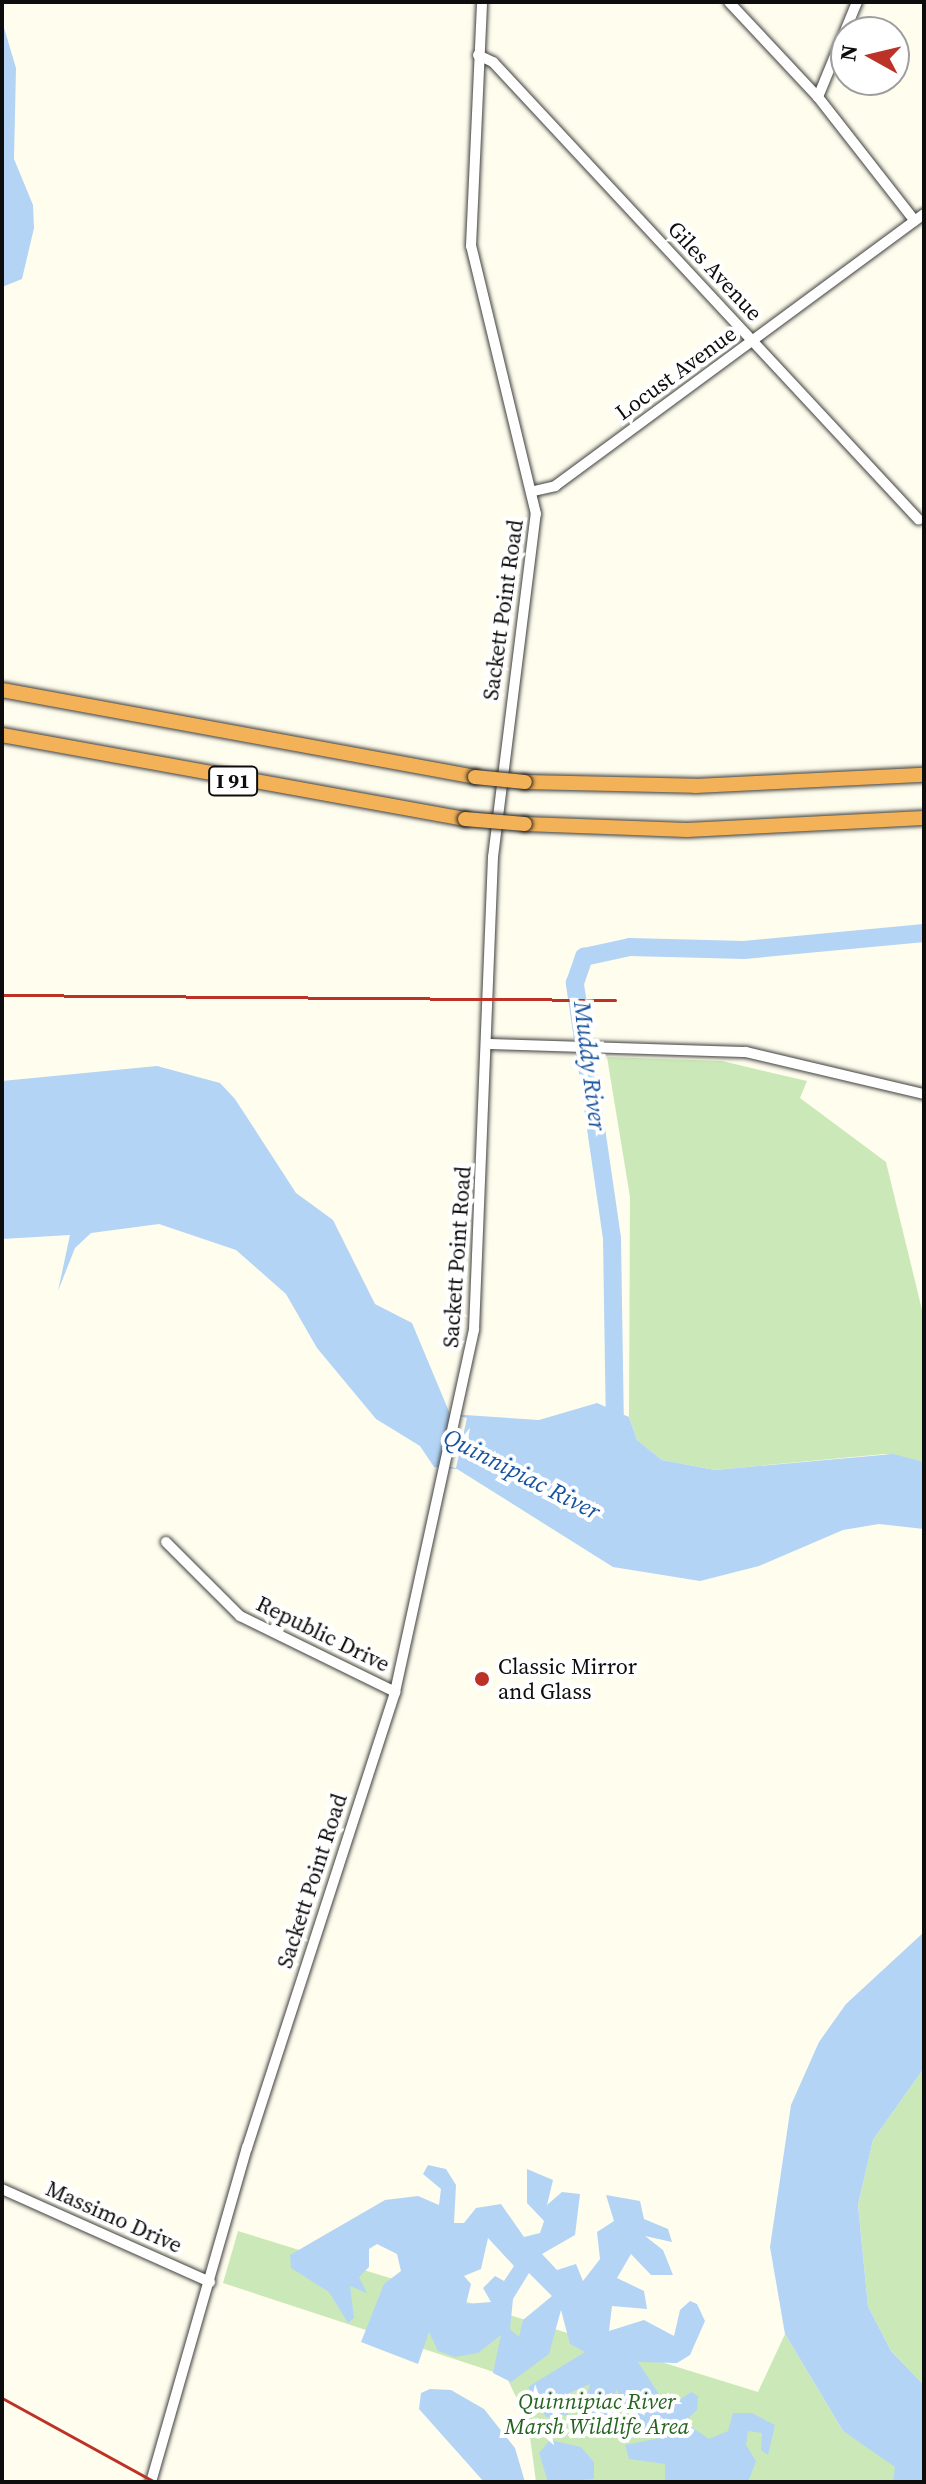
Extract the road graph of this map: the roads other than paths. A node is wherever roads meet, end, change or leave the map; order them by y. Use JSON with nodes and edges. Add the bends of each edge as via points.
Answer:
{"nodes":[{"id":1,"x":482,"y":2,"type":"edge"},
{"id":2,"x":729,"y":2,"type":"edge"},
{"id":3,"x":857,"y":2,"type":"edge"},
{"id":4,"x":478,"y":55,"type":"junction"},
{"id":5,"x":818,"y":97,"type":"junction"},
{"id":6,"x":920,"y":217,"type":"edge"},
{"id":7,"x":754,"y":341,"type":"junction"},
{"id":8,"x":534,"y":491,"type":"junction"},
{"id":9,"x":919,"y":520,"type":"dead end"},
{"id":10,"x":2,"y":690,"type":"edge"},
{"id":11,"x":2,"y":735,"type":"edge"},
{"id":12,"x":924,"y":775,"type":"edge"},
{"id":13,"x":924,"y":818,"type":"edge"},
{"id":14,"x":487,"y":1044,"type":"junction"},
{"id":15,"x":924,"y":1094,"type":"edge"},
{"id":16,"x":166,"y":1542,"type":"dead end"},
{"id":17,"x":395,"y":1692,"type":"junction"},
{"id":18,"x":2,"y":2189,"type":"edge"},
{"id":19,"x":210,"y":2282,"type":"junction"},
{"id":20,"x":151,"y":2482,"type":"edge"}],
"edges":[{"from":1,"to":4,"type":"street","name":"Sackett Point Road"},
{"from":2,"to":5,"type":"street"},
{"from":3,"to":5,"type":"street"},
{"from":4,"to":7,"type":"street","name":"Giles Avenue","via":[[493,62]]},
{"from":4,"to":8,"type":"street","name":"Sackett Point Road","via":[[471,246]]},
{"from":5,"to":6,"type":"street"},
{"from":6,"to":7,"type":"street","name":"Locust Avenue"},
{"from":7,"to":8,"type":"street","name":"Locust Avenue","via":[[555,486]]},
{"from":7,"to":9,"type":"street","name":"Giles Avenue"},
{"from":8,"to":14,"type":"street","name":"Sackett Point Road","via":[[534,544],[493,857]]},
{"from":10,"to":12,"type":"highway","number":"I 91","bridge":true,"via":[[525,782],[671,786]]},
{"from":11,"to":13,"type":"highway","number":"I 91","bridge":true,"via":[[465,819],[687,830]]},
{"from":14,"to":15,"type":"street","via":[[746,1052]]},
{"from":14,"to":17,"type":"street","name":"Sackett Point Road","via":[[479,1290],[459,1416]]},
{"from":16,"to":17,"type":"street","name":"Republic Drive","via":[[240,1616]]},
{"from":17,"to":19,"type":"street","name":"Sackett Point Road"},
{"from":18,"to":19,"type":"street","name":"Massimo Drive"},
{"from":19,"to":20,"type":"street","name":"Sackett Point Road"}]}
